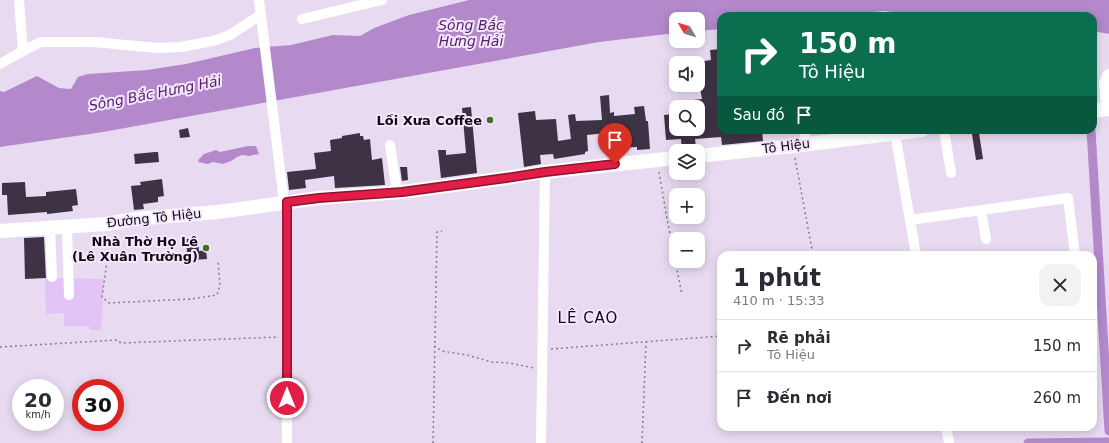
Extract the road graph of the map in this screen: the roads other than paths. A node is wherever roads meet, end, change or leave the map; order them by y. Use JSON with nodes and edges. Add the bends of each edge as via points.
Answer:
{"nodes":[{"id":1,"x":19,"y":0,"type":"edge"},
{"id":2,"x":259,"y":0,"type":"edge"},
{"id":3,"x":382,"y":0,"type":"edge"},
{"id":4,"x":260,"y":15,"type":"junction"},
{"id":5,"x":302,"y":19,"type":"dead end"},
{"id":6,"x":23,"y":51,"type":"junction"},
{"id":7,"x":0,"y":64,"type":"edge"},
{"id":8,"x":1109,"y":76,"type":"edge"},
{"id":9,"x":1103,"y":110,"type":"edge"},
{"id":10,"x":803,"y":134,"type":"edge"},
{"id":11,"x":849,"y":134,"type":"edge"},
{"id":12,"x":901,"y":134,"type":"edge"},
{"id":13,"x":945,"y":134,"type":"edge"},
{"id":14,"x":799,"y":145,"type":"junction"},
{"id":15,"x":390,"y":146,"type":"dead end"},
{"id":16,"x":705,"y":155,"type":"edge"},
{"id":17,"x":669,"y":159,"type":"edge"},
{"id":18,"x":545,"y":172,"type":"junction"},
{"id":19,"x":951,"y":173,"type":"dead end"},
{"id":20,"x":397,"y":192,"type":"junction"},
{"id":21,"x":286,"y":202,"type":"junction"},
{"id":22,"x":981,"y":210,"type":"junction"},
{"id":23,"x":910,"y":220,"type":"junction"},
{"id":24,"x":67,"y":227,"type":"junction"},
{"id":25,"x":50,"y":228,"type":"junction"},
{"id":26,"x":0,"y":231,"type":"edge"},
{"id":27,"x":986,"y":239,"type":"dead end"},
{"id":28,"x":915,"y":251,"type":"edge"},
{"id":29,"x":1075,"y":251,"type":"edge"},
{"id":30,"x":52,"y":277,"type":"dead end"},
{"id":31,"x":68,"y":294,"type":"dead end"},
{"id":32,"x":947,"y":431,"type":"edge"},
{"id":33,"x":287,"y":443,"type":"edge"},
{"id":34,"x":541,"y":443,"type":"edge"},
{"id":35,"x":949,"y":443,"type":"edge"}],
"edges":[{"from":1,"to":6,"type":"street"},
{"from":2,"to":4,"type":"street"},
{"from":3,"to":5,"type":"street"},
{"from":4,"to":6,"type":"street","via":[[230,35],[181,47],[41,42]]},
{"from":4,"to":21,"type":"street"},
{"from":6,"to":7,"type":"street"},
{"from":8,"to":9,"type":"main road"},
{"from":10,"to":14,"type":"street"},
{"from":11,"to":14,"type":"main road","name":"Tô Hiệu"},
{"from":12,"to":23,"type":"street"},
{"from":13,"to":19,"type":"street"},
{"from":14,"to":16,"type":"main road","name":"Tô Hiệu"},
{"from":15,"to":20,"type":"street"},
{"from":17,"to":18,"type":"main road"},
{"from":18,"to":20,"type":"main road"},
{"from":18,"to":34,"type":"street"},
{"from":20,"to":21,"type":"main road"},
{"from":21,"to":24,"type":"main road","name":"Đường Tô Hiệu","via":[[218,212]]},
{"from":21,"to":33,"type":"street"},
{"from":22,"to":23,"type":"street"},
{"from":22,"to":27,"type":"street"},
{"from":22,"to":29,"type":"street","via":[[1068,198]]},
{"from":23,"to":28,"type":"street"},
{"from":24,"to":25,"type":"main road","name":"Đường Tô Hiệu"},
{"from":24,"to":31,"type":"street"},
{"from":25,"to":26,"type":"main road","name":"Đường Tô Hiệu"},
{"from":25,"to":30,"type":"street"},
{"from":32,"to":35,"type":"street"}]}
